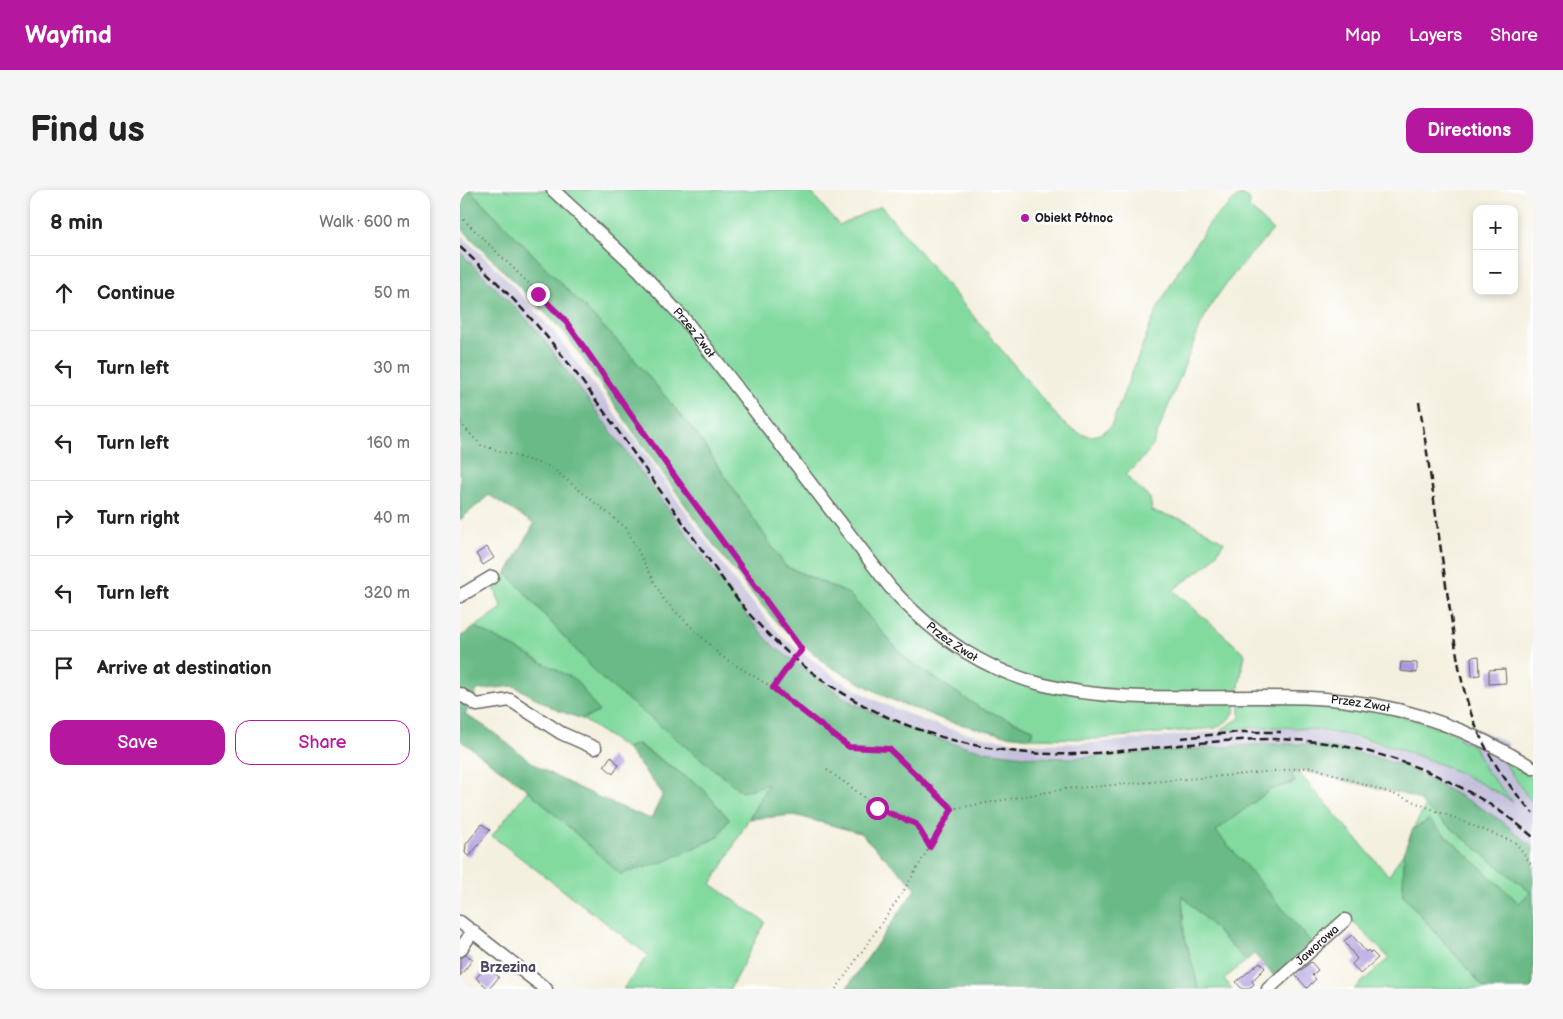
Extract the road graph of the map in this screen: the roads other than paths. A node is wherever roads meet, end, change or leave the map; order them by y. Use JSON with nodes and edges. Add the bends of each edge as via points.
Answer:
{"nodes":[{"id":1,"x":553,"y":190,"type":"edge"},
{"id":2,"x":492,"y":577,"type":"dead end"},
{"id":3,"x":460,"y":596,"type":"edge"},
{"id":4,"x":460,"y":694,"type":"edge"},
{"id":5,"x":595,"y":748,"type":"dead end"},
{"id":6,"x":1533,"y":768,"type":"edge"},
{"id":7,"x":1345,"y":920,"type":"dead end"},
{"id":8,"x":460,"y":922,"type":"edge"},
{"id":9,"x":473,"y":931,"type":"junction"},
{"id":10,"x":460,"y":950,"type":"edge"},
{"id":11,"x":546,"y":989,"type":"edge"},
{"id":12,"x":1268,"y":989,"type":"edge"}],
"edges":[{"from":1,"to":6,"type":"street","name":"Przez Zwał","via":[[638,269],[685,320],[890,587],[921,620],[970,655],[1030,682],[1084,694],[1315,698],[1382,706],[1460,729]]},
{"from":2,"to":3,"type":"street"},
{"from":4,"to":5,"type":"street","via":[[477,705],[510,700],[561,733]]},
{"from":7,"to":12,"type":"street","name":"Jaworowa"},
{"from":8,"to":9,"type":"street"},
{"from":9,"to":10,"type":"street"},
{"from":9,"to":11,"type":"street"}]}
